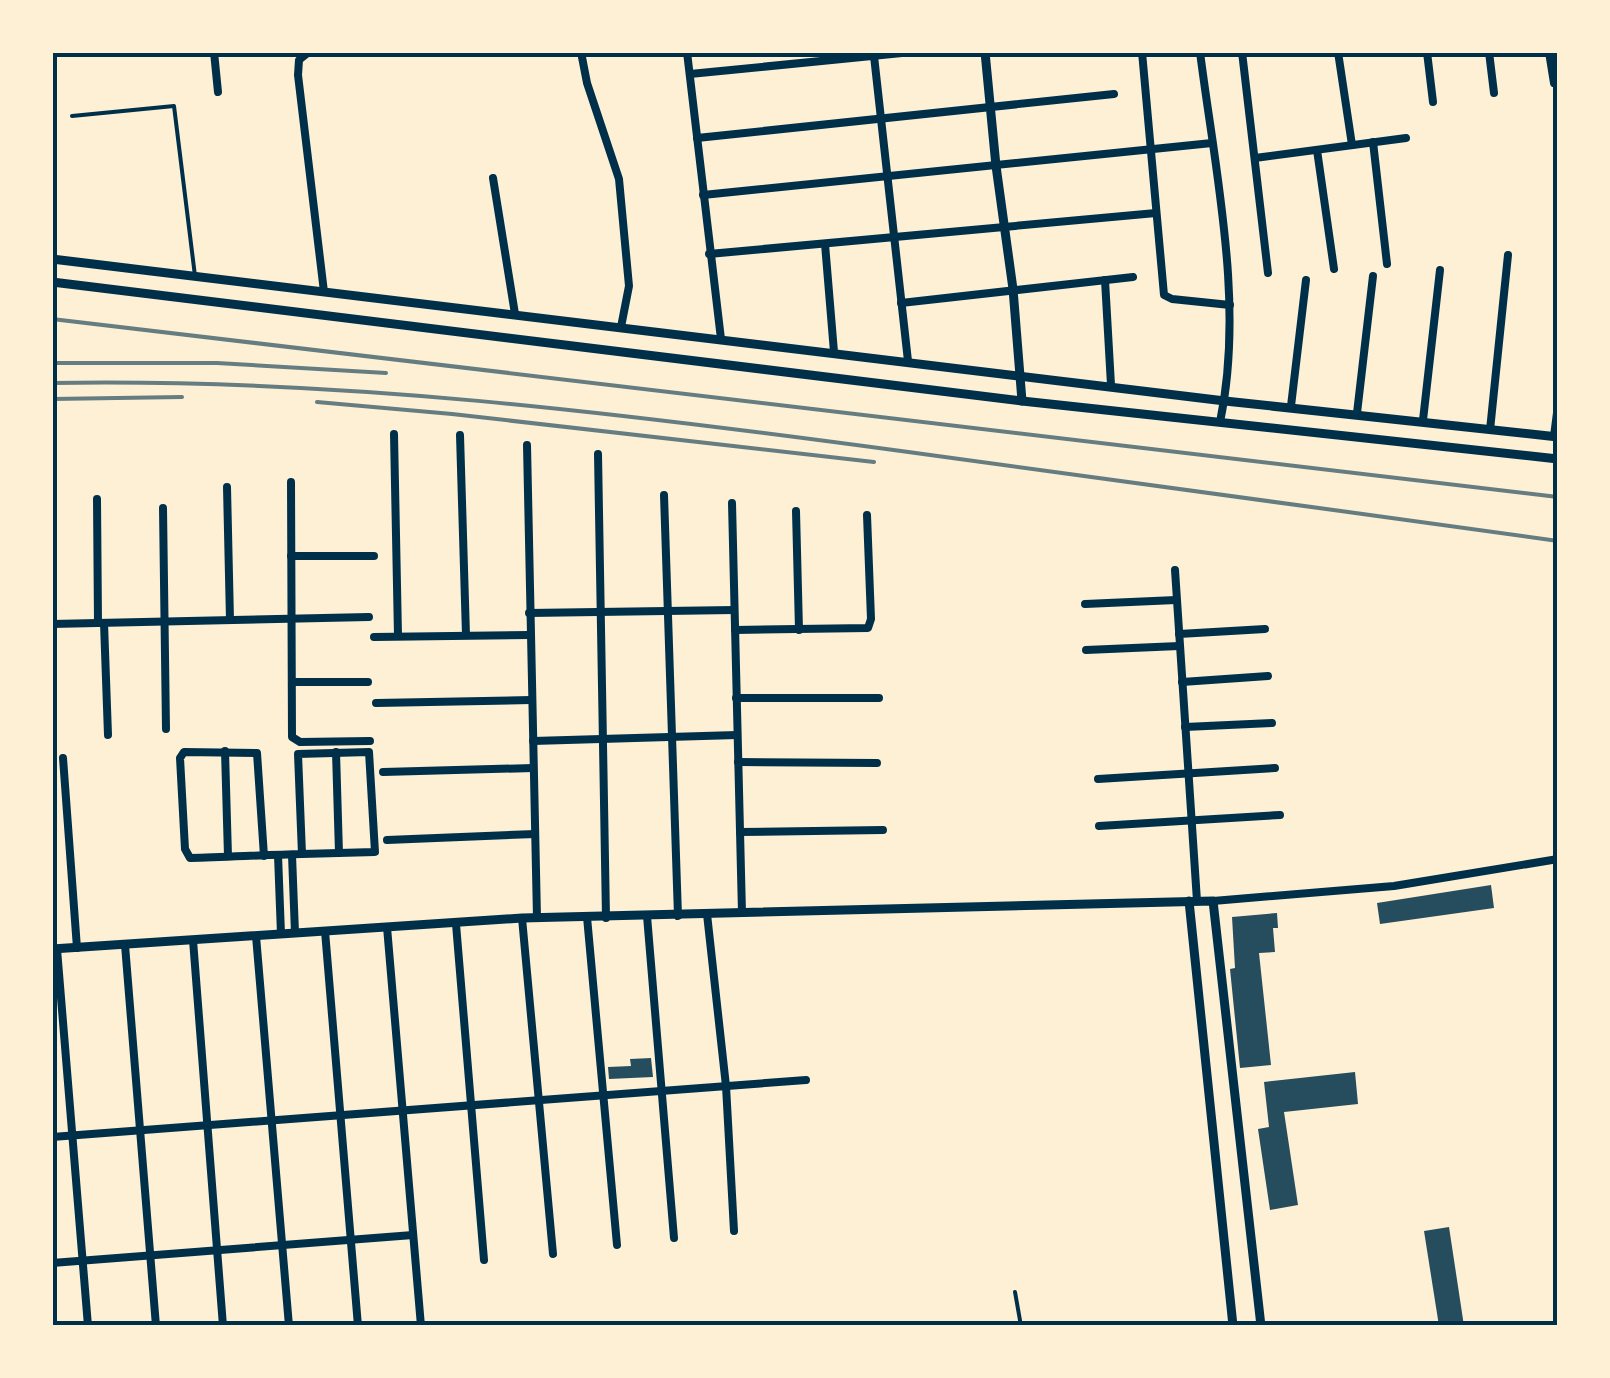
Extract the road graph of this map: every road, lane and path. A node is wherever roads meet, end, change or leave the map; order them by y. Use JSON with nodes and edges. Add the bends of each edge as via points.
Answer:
{"nodes":[{"id":1,"x":214,"y":52,"type":"edge"},
{"id":2,"x":310,"y":52,"type":"edge"},
{"id":3,"x":581,"y":52,"type":"edge"},
{"id":4,"x":687,"y":52,"type":"edge"},
{"id":5,"x":912,"y":52,"type":"edge"},
{"id":6,"x":986,"y":52,"type":"edge"},
{"id":7,"x":1142,"y":52,"type":"edge"},
{"id":8,"x":1200,"y":52,"type":"edge"},
{"id":9,"x":1242,"y":52,"type":"edge"},
{"id":10,"x":1338,"y":52,"type":"edge"},
{"id":11,"x":1427,"y":52,"type":"edge"},
{"id":12,"x":1489,"y":52,"type":"edge"},
{"id":13,"x":1549,"y":52,"type":"edge"},
{"id":14,"x":874,"y":56,"type":"junction"},
{"id":15,"x":690,"y":74,"type":"junction"},
{"id":16,"x":1554,"y":83,"type":"dead end"},
{"id":17,"x":218,"y":92,"type":"dead end"},
{"id":18,"x":1494,"y":93,"type":"dead end"},
{"id":19,"x":1114,"y":94,"type":"dead end"},
{"id":20,"x":1433,"y":102,"type":"dead end"},
{"id":21,"x":991,"y":106,"type":"junction"},
{"id":22,"x":72,"y":116,"type":"dead end"},
{"id":23,"x":881,"y":118,"type":"junction"},
{"id":24,"x":697,"y":138,"type":"junction"},
{"id":25,"x":1406,"y":138,"type":"dead end"},
{"id":26,"x":1373,"y":142,"type":"junction"},
{"id":27,"x":1212,"y":143,"type":"junction"},
{"id":28,"x":1352,"y":145,"type":"junction"},
{"id":29,"x":1150,"y":149,"type":"junction"},
{"id":30,"x":1317,"y":150,"type":"junction"},
{"id":31,"x":1254,"y":158,"type":"junction"},
{"id":32,"x":996,"y":166,"type":"junction"},
{"id":33,"x":888,"y":177,"type":"junction"},
{"id":34,"x":493,"y":178,"type":"dead end"},
{"id":35,"x":702,"y":196,"type":"junction"},
{"id":36,"x":1156,"y":213,"type":"junction"},
{"id":37,"x":1004,"y":227,"type":"junction"},
{"id":38,"x":894,"y":237,"type":"junction"},
{"id":39,"x":825,"y":244,"type":"junction"},
{"id":40,"x":709,"y":254,"type":"junction"},
{"id":41,"x":1508,"y":256,"type":"dead end"},
{"id":42,"x":52,"y":260,"type":"edge"},
{"id":43,"x":1387,"y":264,"type":"dead end"},
{"id":44,"x":1334,"y":269,"type":"dead end"},
{"id":45,"x":1440,"y":270,"type":"dead end"},
{"id":46,"x":1268,"y":273,"type":"dead end"},
{"id":47,"x":180,"y":274,"type":"junction"},
{"id":48,"x":195,"y":276,"type":"junction"},
{"id":49,"x":1373,"y":276,"type":"dead end"},
{"id":50,"x":1133,"y":277,"type":"dead end"},
{"id":51,"x":1105,"y":280,"type":"junction"},
{"id":52,"x":1306,"y":280,"type":"dead end"},
{"id":53,"x":52,"y":282,"type":"edge"},
{"id":54,"x":1013,"y":289,"type":"junction"},
{"id":55,"x":324,"y":292,"type":"junction"},
{"id":56,"x":178,"y":298,"type":"junction"},
{"id":57,"x":902,"y":302,"type":"junction"},
{"id":58,"x":1230,"y":305,"type":"junction"},
{"id":59,"x":474,"y":310,"type":"junction"},
{"id":60,"x":514,"y":314,"type":"junction"},
{"id":61,"x":621,"y":327,"type":"junction"},
{"id":62,"x":471,"y":333,"type":"junction"},
{"id":63,"x":721,"y":339,"type":"junction"},
{"id":64,"x":834,"y":352,"type":"junction"},
{"id":65,"x":908,"y":361,"type":"junction"},
{"id":66,"x":1018,"y":374,"type":"junction"},
{"id":67,"x":1111,"y":385,"type":"junction"},
{"id":68,"x":1022,"y":400,"type":"junction"},
{"id":69,"x":1225,"y":400,"type":"junction"},
{"id":70,"x":1558,"y":405,"type":"edge"},
{"id":71,"x":1291,"y":406,"type":"junction"},
{"id":72,"x":1358,"y":413,"type":"junction"},
{"id":73,"x":1424,"y":420,"type":"junction"},
{"id":74,"x":1220,"y":422,"type":"junction"},
{"id":75,"x":1490,"y":430,"type":"junction"},
{"id":76,"x":394,"y":434,"type":"dead end"},
{"id":77,"x":460,"y":436,"type":"dead end"},
{"id":78,"x":1556,"y":436,"type":"edge"},
{"id":79,"x":527,"y":445,"type":"dead end"},
{"id":80,"x":598,"y":454,"type":"dead end"},
{"id":81,"x":1558,"y":459,"type":"edge"},
{"id":82,"x":291,"y":482,"type":"dead end"},
{"id":83,"x":228,"y":487,"type":"dead end"},
{"id":84,"x":664,"y":495,"type":"dead end"},
{"id":85,"x":97,"y":498,"type":"dead end"},
{"id":86,"x":732,"y":503,"type":"dead end"},
{"id":87,"x":162,"y":508,"type":"dead end"},
{"id":88,"x":796,"y":511,"type":"dead end"},
{"id":89,"x":867,"y":515,"type":"dead end"},
{"id":90,"x":292,"y":556,"type":"junction"},
{"id":91,"x":374,"y":556,"type":"dead end"},
{"id":92,"x":1175,"y":570,"type":"dead end"},
{"id":93,"x":1176,"y":600,"type":"junction"},
{"id":94,"x":1084,"y":604,"type":"dead end"},
{"id":95,"x":734,"y":610,"type":"junction"},
{"id":96,"x":668,"y":611,"type":"junction"},
{"id":97,"x":529,"y":612,"type":"junction"},
{"id":98,"x":600,"y":612,"type":"junction"},
{"id":99,"x":369,"y":617,"type":"dead end"},
{"id":100,"x":292,"y":618,"type":"junction"},
{"id":101,"x":230,"y":620,"type":"junction"},
{"id":102,"x":165,"y":622,"type":"junction"},
{"id":103,"x":101,"y":623,"type":"junction"},
{"id":104,"x":52,"y":624,"type":"edge"},
{"id":105,"x":1265,"y":629,"type":"dead end"},
{"id":106,"x":735,"y":630,"type":"junction"},
{"id":107,"x":799,"y":630,"type":"junction"},
{"id":108,"x":466,"y":634,"type":"junction"},
{"id":109,"x":529,"y":634,"type":"junction"},
{"id":110,"x":1179,"y":634,"type":"junction"},
{"id":111,"x":374,"y":636,"type":"dead end"},
{"id":112,"x":398,"y":636,"type":"junction"},
{"id":113,"x":1179,"y":646,"type":"junction"},
{"id":114,"x":1086,"y":650,"type":"dead end"},
{"id":115,"x":1268,"y":676,"type":"dead end"},
{"id":116,"x":292,"y":682,"type":"junction"},
{"id":117,"x":368,"y":682,"type":"dead end"},
{"id":118,"x":1182,"y":682,"type":"junction"},
{"id":119,"x":736,"y":698,"type":"junction"},
{"id":120,"x":879,"y":698,"type":"dead end"},
{"id":121,"x":532,"y":700,"type":"junction"},
{"id":122,"x":376,"y":703,"type":"dead end"},
{"id":123,"x":1272,"y":724,"type":"dead end"},
{"id":124,"x":1185,"y":727,"type":"junction"},
{"id":125,"x":166,"y":729,"type":"dead end"},
{"id":126,"x":108,"y":734,"type":"dead end"},
{"id":127,"x":737,"y":736,"type":"junction"},
{"id":128,"x":672,"y":738,"type":"junction"},
{"id":129,"x":603,"y":740,"type":"junction"},
{"id":130,"x":370,"y":741,"type":"dead end"},
{"id":131,"x":533,"y":741,"type":"junction"},
{"id":132,"x":225,"y":752,"type":"junction"},
{"id":133,"x":336,"y":752,"type":"junction"},
{"id":134,"x":63,"y":758,"type":"dead end"},
{"id":135,"x":738,"y":762,"type":"junction"},
{"id":136,"x":877,"y":763,"type":"dead end"},
{"id":137,"x":534,"y":768,"type":"junction"},
{"id":138,"x":1275,"y":768,"type":"dead end"},
{"id":139,"x":384,"y":772,"type":"dead end"},
{"id":140,"x":1188,"y":773,"type":"junction"},
{"id":141,"x":1098,"y":779,"type":"dead end"},
{"id":142,"x":1280,"y":814,"type":"dead end"},
{"id":143,"x":1190,"y":822,"type":"junction"},
{"id":144,"x":1099,"y":826,"type":"dead end"},
{"id":145,"x":883,"y":830,"type":"dead end"},
{"id":146,"x":740,"y":832,"type":"junction"},
{"id":147,"x":535,"y":834,"type":"junction"},
{"id":148,"x":386,"y":840,"type":"dead end"},
{"id":149,"x":339,"y":853,"type":"junction"},
{"id":150,"x":297,"y":854,"type":"junction"},
{"id":151,"x":278,"y":855,"type":"junction"},
{"id":152,"x":228,"y":856,"type":"junction"},
{"id":153,"x":264,"y":856,"type":"junction"},
{"id":154,"x":1558,"y":859,"type":"edge"},
{"id":155,"x":1213,"y":900,"type":"junction"},
{"id":156,"x":1193,"y":901,"type":"junction"},
{"id":157,"x":742,"y":913,"type":"junction"},
{"id":158,"x":707,"y":914,"type":"junction"},
{"id":159,"x":647,"y":916,"type":"junction"},
{"id":160,"x":678,"y":916,"type":"junction"},
{"id":161,"x":522,"y":918,"type":"junction"},
{"id":162,"x":537,"y":918,"type":"junction"},
{"id":163,"x":588,"y":918,"type":"junction"},
{"id":164,"x":606,"y":918,"type":"junction"},
{"id":165,"x":456,"y":924,"type":"junction"},
{"id":166,"x":387,"y":928,"type":"junction"},
{"id":167,"x":325,"y":930,"type":"junction"},
{"id":168,"x":295,"y":933,"type":"junction"},
{"id":169,"x":281,"y":934,"type":"junction"},
{"id":170,"x":256,"y":936,"type":"junction"},
{"id":171,"x":192,"y":940,"type":"junction"},
{"id":172,"x":125,"y":945,"type":"junction"},
{"id":173,"x":77,"y":948,"type":"junction"},
{"id":174,"x":55,"y":949,"type":"edge"},
{"id":175,"x":806,"y":1080,"type":"dead end"},
{"id":176,"x":726,"y":1086,"type":"junction"},
{"id":177,"x":662,"y":1091,"type":"junction"},
{"id":178,"x":604,"y":1095,"type":"junction"},
{"id":179,"x":539,"y":1100,"type":"junction"},
{"id":180,"x":470,"y":1106,"type":"junction"},
{"id":181,"x":403,"y":1110,"type":"junction"},
{"id":182,"x":338,"y":1116,"type":"junction"},
{"id":183,"x":272,"y":1120,"type":"junction"},
{"id":184,"x":208,"y":1126,"type":"junction"},
{"id":185,"x":140,"y":1131,"type":"junction"},
{"id":186,"x":72,"y":1136,"type":"junction"},
{"id":187,"x":52,"y":1138,"type":"edge"},
{"id":188,"x":734,"y":1231,"type":"dead end"},
{"id":189,"x":413,"y":1235,"type":"junction"},
{"id":190,"x":674,"y":1238,"type":"dead end"},
{"id":191,"x":350,"y":1239,"type":"junction"},
{"id":192,"x":282,"y":1244,"type":"junction"},
{"id":193,"x":618,"y":1244,"type":"dead end"},
{"id":194,"x":217,"y":1248,"type":"junction"},
{"id":195,"x":150,"y":1253,"type":"junction"},
{"id":196,"x":553,"y":1254,"type":"dead end"},
{"id":197,"x":82,"y":1260,"type":"junction"},
{"id":198,"x":484,"y":1260,"type":"dead end"},
{"id":199,"x":52,"y":1263,"type":"edge"},
{"id":200,"x":1015,"y":1292,"type":"dead end"},
{"id":201,"x":88,"y":1326,"type":"edge"},
{"id":202,"x":156,"y":1326,"type":"edge"},
{"id":203,"x":223,"y":1326,"type":"edge"},
{"id":204,"x":289,"y":1326,"type":"edge"},
{"id":205,"x":358,"y":1326,"type":"edge"},
{"id":206,"x":421,"y":1326,"type":"edge"},
{"id":207,"x":1021,"y":1326,"type":"edge"},
{"id":208,"x":1234,"y":1326,"type":"edge"},
{"id":209,"x":1261,"y":1326,"type":"edge"}],
"edges":[{"from":1,"to":17,"type":"street"},
{"from":2,"to":55,"type":"street","via":[[300,60],[298,75]]},
{"from":3,"to":61,"type":"street","via":[[618,179],[629,286]]},
{"from":4,"to":15,"type":"street"},
{"from":5,"to":14,"type":"street"},
{"from":6,"to":21,"type":"street"},
{"from":7,"to":29,"type":"street"},
{"from":8,"to":27,"type":"street"},
{"from":9,"to":31,"type":"street"},
{"from":10,"to":28,"type":"street"},
{"from":11,"to":20,"type":"street"},
{"from":12,"to":18,"type":"street"},
{"from":13,"to":16,"type":"street"},
{"from":14,"to":15,"type":"street"},
{"from":14,"to":23,"type":"street"},
{"from":15,"to":24,"type":"street"},
{"from":19,"to":21,"type":"street"},
{"from":21,"to":23,"type":"street"},
{"from":21,"to":32,"type":"street"},
{"from":22,"to":48,"type":"lane","via":[[174,106]]},
{"from":23,"to":24,"type":"street"},
{"from":23,"to":33,"type":"street"},
{"from":24,"to":35,"type":"street"},
{"from":25,"to":26,"type":"street"},
{"from":26,"to":28,"type":"street"},
{"from":26,"to":43,"type":"street"},
{"from":27,"to":29,"type":"street"},
{"from":27,"to":58,"type":"street"},
{"from":28,"to":30,"type":"street"},
{"from":29,"to":32,"type":"street"},
{"from":29,"to":36,"type":"street"},
{"from":30,"to":31,"type":"street"},
{"from":30,"to":44,"type":"street"},
{"from":31,"to":46,"type":"street"},
{"from":32,"to":33,"type":"street"},
{"from":32,"to":37,"type":"street"},
{"from":33,"to":35,"type":"street"},
{"from":33,"to":38,"type":"street"},
{"from":34,"to":60,"type":"street"},
{"from":35,"to":40,"type":"street"},
{"from":36,"to":37,"type":"street"},
{"from":36,"to":58,"type":"street","via":[[1164,294]]},
{"from":37,"to":38,"type":"street"},
{"from":37,"to":54,"type":"street"},
{"from":38,"to":39,"type":"street"},
{"from":38,"to":57,"type":"street"},
{"from":39,"to":40,"type":"street"},
{"from":39,"to":64,"type":"street"},
{"from":40,"to":63,"type":"street"},
{"from":41,"to":75,"type":"street"},
{"from":42,"to":47,"type":"street"},
{"from":45,"to":73,"type":"street"},
{"from":47,"to":48,"type":"street"},
{"from":47,"to":56,"type":"street"},
{"from":48,"to":55,"type":"street"},
{"from":49,"to":72,"type":"street"},
{"from":50,"to":51,"type":"street"},
{"from":51,"to":54,"type":"street"},
{"from":51,"to":67,"type":"street"},
{"from":52,"to":71,"type":"street"},
{"from":53,"to":56,"type":"street"},
{"from":54,"to":57,"type":"street"},
{"from":54,"to":66,"type":"street"},
{"from":55,"to":59,"type":"street"},
{"from":56,"to":62,"type":"street"},
{"from":57,"to":65,"type":"street"},
{"from":58,"to":69,"type":"street"},
{"from":59,"to":60,"type":"street"},
{"from":59,"to":62,"type":"street"},
{"from":60,"to":61,"type":"street"},
{"from":61,"to":63,"type":"street"},
{"from":62,"to":68,"type":"street"},
{"from":63,"to":64,"type":"street"},
{"from":64,"to":65,"type":"street"},
{"from":65,"to":66,"type":"street"},
{"from":66,"to":67,"type":"street"},
{"from":66,"to":68,"type":"street"},
{"from":67,"to":69,"type":"street"},
{"from":68,"to":74,"type":"street"},
{"from":69,"to":71,"type":"street"},
{"from":69,"to":74,"type":"street"},
{"from":70,"to":78,"type":"street"},
{"from":71,"to":72,"type":"street"},
{"from":72,"to":73,"type":"street"},
{"from":73,"to":75,"type":"street"},
{"from":74,"to":81,"type":"street"},
{"from":75,"to":78,"type":"street"},
{"from":76,"to":112,"type":"street"},
{"from":77,"to":108,"type":"street"},
{"from":79,"to":97,"type":"street"},
{"from":80,"to":98,"type":"street"},
{"from":82,"to":90,"type":"street"},
{"from":83,"to":101,"type":"street"},
{"from":84,"to":96,"type":"street"},
{"from":85,"to":103,"type":"street"},
{"from":86,"to":95,"type":"street"},
{"from":87,"to":102,"type":"street"},
{"from":88,"to":107,"type":"street"},
{"from":89,"to":107,"type":"street","via":[[870,625]]},
{"from":90,"to":91,"type":"street"},
{"from":90,"to":100,"type":"street"},
{"from":92,"to":93,"type":"street"},
{"from":93,"to":94,"type":"street"},
{"from":93,"to":110,"type":"street"},
{"from":95,"to":96,"type":"street"},
{"from":95,"to":106,"type":"street"},
{"from":96,"to":98,"type":"street"},
{"from":96,"to":128,"type":"street"},
{"from":97,"to":98,"type":"street"},
{"from":97,"to":109,"type":"street"},
{"from":98,"to":129,"type":"street"},
{"from":99,"to":100,"type":"street"},
{"from":100,"to":101,"type":"street"},
{"from":100,"to":116,"type":"street"},
{"from":101,"to":102,"type":"street"},
{"from":102,"to":103,"type":"street"},
{"from":102,"to":125,"type":"street"},
{"from":103,"to":104,"type":"street"},
{"from":103,"to":126,"type":"street"},
{"from":105,"to":110,"type":"street"},
{"from":106,"to":107,"type":"street"},
{"from":106,"to":119,"type":"street"},
{"from":108,"to":109,"type":"street"},
{"from":108,"to":112,"type":"street"},
{"from":109,"to":121,"type":"street"},
{"from":110,"to":113,"type":"street"},
{"from":111,"to":112,"type":"street"},
{"from":113,"to":114,"type":"street"},
{"from":113,"to":118,"type":"street"},
{"from":115,"to":118,"type":"street"},
{"from":116,"to":117,"type":"street"},
{"from":116,"to":130,"type":"street","via":[[295,740]]},
{"from":118,"to":124,"type":"street"},
{"from":119,"to":120,"type":"street"},
{"from":119,"to":127,"type":"street"},
{"from":121,"to":122,"type":"street"},
{"from":121,"to":131,"type":"street"},
{"from":123,"to":124,"type":"street"},
{"from":124,"to":140,"type":"street"},
{"from":127,"to":128,"type":"street"},
{"from":127,"to":135,"type":"street"},
{"from":128,"to":129,"type":"street"},
{"from":128,"to":160,"type":"street"},
{"from":129,"to":131,"type":"street"},
{"from":129,"to":164,"type":"street"},
{"from":131,"to":137,"type":"street"},
{"from":132,"to":152,"type":"street"},
{"from":132,"to":152,"type":"street","via":[[184,752],[180,758],[186,856]]},
{"from":132,"to":153,"type":"street","via":[[259,756]]},
{"from":133,"to":149,"type":"street"},
{"from":133,"to":149,"type":"street","via":[[371,755],[376,847]]},
{"from":133,"to":150,"type":"street","via":[[297,756]]},
{"from":134,"to":173,"type":"street"},
{"from":135,"to":136,"type":"street"},
{"from":135,"to":146,"type":"street"},
{"from":137,"to":139,"type":"street"},
{"from":137,"to":147,"type":"street"},
{"from":138,"to":140,"type":"street"},
{"from":140,"to":141,"type":"street"},
{"from":140,"to":143,"type":"street"},
{"from":142,"to":143,"type":"street"},
{"from":143,"to":144,"type":"street"},
{"from":143,"to":156,"type":"street"},
{"from":145,"to":146,"type":"street"},
{"from":146,"to":157,"type":"street"},
{"from":147,"to":148,"type":"street"},
{"from":147,"to":162,"type":"street"},
{"from":149,"to":150,"type":"street"},
{"from":150,"to":151,"type":"street"},
{"from":150,"to":168,"type":"street"},
{"from":151,"to":153,"type":"street"},
{"from":151,"to":169,"type":"street"},
{"from":152,"to":153,"type":"street"},
{"from":154,"to":155,"type":"street","via":[[1394,886]]},
{"from":155,"to":156,"type":"street"},
{"from":155,"to":209,"type":"street"},
{"from":156,"to":157,"type":"street"},
{"from":156,"to":208,"type":"street"},
{"from":157,"to":158,"type":"street"},
{"from":158,"to":160,"type":"street"},
{"from":158,"to":176,"type":"street"},
{"from":159,"to":160,"type":"street"},
{"from":159,"to":164,"type":"street"},
{"from":159,"to":177,"type":"street"},
{"from":161,"to":162,"type":"street"},
{"from":161,"to":165,"type":"street"},
{"from":161,"to":179,"type":"street"},
{"from":162,"to":163,"type":"street"},
{"from":163,"to":164,"type":"street"},
{"from":163,"to":178,"type":"street"},
{"from":165,"to":166,"type":"street"},
{"from":165,"to":180,"type":"street"},
{"from":166,"to":167,"type":"street"},
{"from":166,"to":181,"type":"street"},
{"from":167,"to":168,"type":"street"},
{"from":167,"to":182,"type":"street"},
{"from":168,"to":169,"type":"street"},
{"from":169,"to":170,"type":"street"},
{"from":170,"to":171,"type":"street"},
{"from":170,"to":183,"type":"street"},
{"from":171,"to":172,"type":"street"},
{"from":171,"to":184,"type":"street"},
{"from":172,"to":173,"type":"street"},
{"from":172,"to":185,"type":"street"},
{"from":173,"to":174,"type":"street"},
{"from":174,"to":186,"type":"street"},
{"from":175,"to":176,"type":"street"},
{"from":176,"to":177,"type":"street"},
{"from":176,"to":188,"type":"street"},
{"from":177,"to":178,"type":"street"},
{"from":177,"to":190,"type":"street"},
{"from":178,"to":179,"type":"street"},
{"from":178,"to":193,"type":"street"},
{"from":179,"to":180,"type":"street"},
{"from":179,"to":196,"type":"street"},
{"from":180,"to":181,"type":"street"},
{"from":180,"to":198,"type":"street"},
{"from":181,"to":182,"type":"street"},
{"from":181,"to":189,"type":"street"},
{"from":182,"to":183,"type":"street"},
{"from":182,"to":191,"type":"street"},
{"from":183,"to":184,"type":"street"},
{"from":183,"to":192,"type":"street"},
{"from":184,"to":185,"type":"street"},
{"from":184,"to":194,"type":"street"},
{"from":185,"to":186,"type":"street"},
{"from":185,"to":195,"type":"street"},
{"from":186,"to":187,"type":"street"},
{"from":186,"to":197,"type":"street"},
{"from":189,"to":191,"type":"street"},
{"from":189,"to":206,"type":"street"},
{"from":191,"to":192,"type":"street"},
{"from":191,"to":205,"type":"street"},
{"from":192,"to":194,"type":"street"},
{"from":192,"to":204,"type":"street"},
{"from":194,"to":195,"type":"street"},
{"from":194,"to":203,"type":"street"},
{"from":195,"to":197,"type":"street"},
{"from":195,"to":202,"type":"street"},
{"from":197,"to":199,"type":"street"},
{"from":197,"to":201,"type":"street"},
{"from":200,"to":207,"type":"lane"}]}
